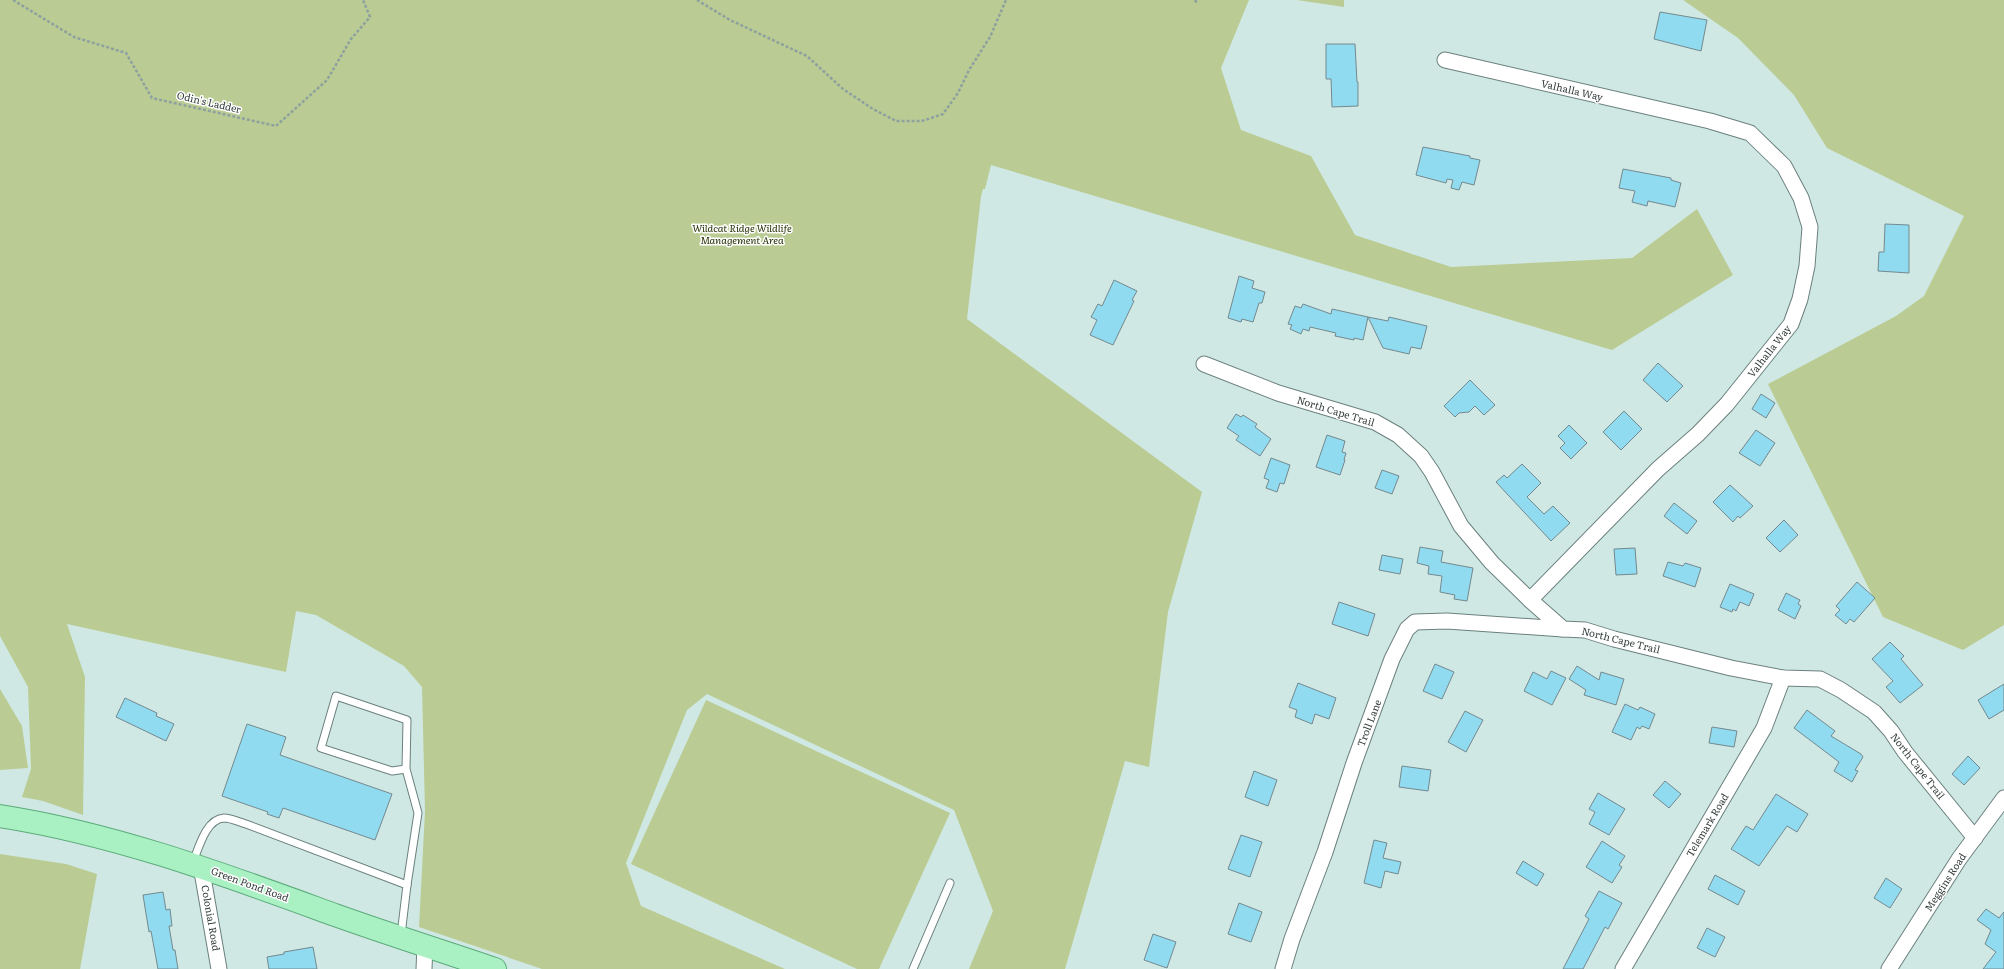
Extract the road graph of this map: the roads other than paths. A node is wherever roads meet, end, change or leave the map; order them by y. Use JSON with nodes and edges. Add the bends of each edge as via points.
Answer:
{"nodes":[{"id":1,"x":1445,"y":60,"type":"dead end"},
{"id":2,"x":1204,"y":364,"type":"dead end"},
{"id":3,"x":1530,"y":600,"type":"junction"},
{"id":4,"x":1563,"y":629,"type":"junction"},
{"id":5,"x":1783,"y":678,"type":"junction"},
{"id":6,"x":406,"y":769,"type":"junction"},
{"id":7,"x":2004,"y":798,"type":"edge"},
{"id":8,"x":0,"y":816,"type":"edge"},
{"id":9,"x":1975,"y":838,"type":"junction"},
{"id":10,"x":197,"y":865,"type":"junction"},
{"id":11,"x":950,"y":883,"type":"dead end"},
{"id":12,"x":407,"y":884,"type":"junction"},
{"id":13,"x":401,"y":938,"type":"junction"},
{"id":14,"x":425,"y":945,"type":"junction"},
{"id":15,"x":219,"y":969,"type":"edge"},
{"id":16,"x":424,"y":969,"type":"edge"},
{"id":17,"x":496,"y":969,"type":"edge"},
{"id":18,"x":913,"y":969,"type":"edge"},
{"id":19,"x":1283,"y":969,"type":"edge"},
{"id":20,"x":1623,"y":969,"type":"edge"},
{"id":21,"x":1889,"y":969,"type":"edge"}],
"edges":[{"from":1,"to":3,"type":"street","name":"Valhalla Way","via":[[1710,121],[1750,133],[1784,166],[1801,198],[1810,227],[1807,266],[1800,299],[1791,324],[1777,343],[1698,434],[1658,469]]},
{"from":2,"to":3,"type":"street","name":"North Cape Trail","via":[[1278,393],[1375,422],[1398,435],[1421,456],[1461,526],[1492,564]]},
{"from":3,"to":4,"type":"street","name":"North Cape Trail"},
{"from":4,"to":5,"type":"street","name":"North Cape Trail","via":[[1585,630],[1731,668]]},
{"from":4,"to":19,"type":"street","name":"Troll Lane","via":[[1447,621],[1415,622],[1408,629],[1392,659]]},
{"from":5,"to":9,"type":"street","name":"North Cape Trail","via":[[1820,679],[1874,712]]},
{"from":5,"to":20,"type":"street","name":"Telemark Road","via":[[1764,728]]},
{"from":6,"to":6,"type":"lane","via":[[407,720],[336,696],[320,748],[392,771]]},
{"from":6,"to":12,"type":"lane","via":[[418,813]]},
{"from":7,"to":9,"type":"street","name":"Meggins Road"},
{"from":8,"to":10,"type":"main road","name":"Green Pond Road","via":[[90,834]]},
{"from":9,"to":21,"type":"street","name":"Meggins Road"},
{"from":10,"to":12,"type":"lane","via":[[206,832],[216,820],[226,818]]},
{"from":10,"to":13,"type":"main road","name":"Green Pond Road"},
{"from":10,"to":15,"type":"street","name":"Colonial Road"},
{"from":11,"to":18,"type":"lane"},
{"from":12,"to":13,"type":"lane"},
{"from":13,"to":14,"type":"main road","name":"Green Pond Road"},
{"from":14,"to":16,"type":"street"},
{"from":14,"to":17,"type":"main road","name":"Green Pond Road"}]}
